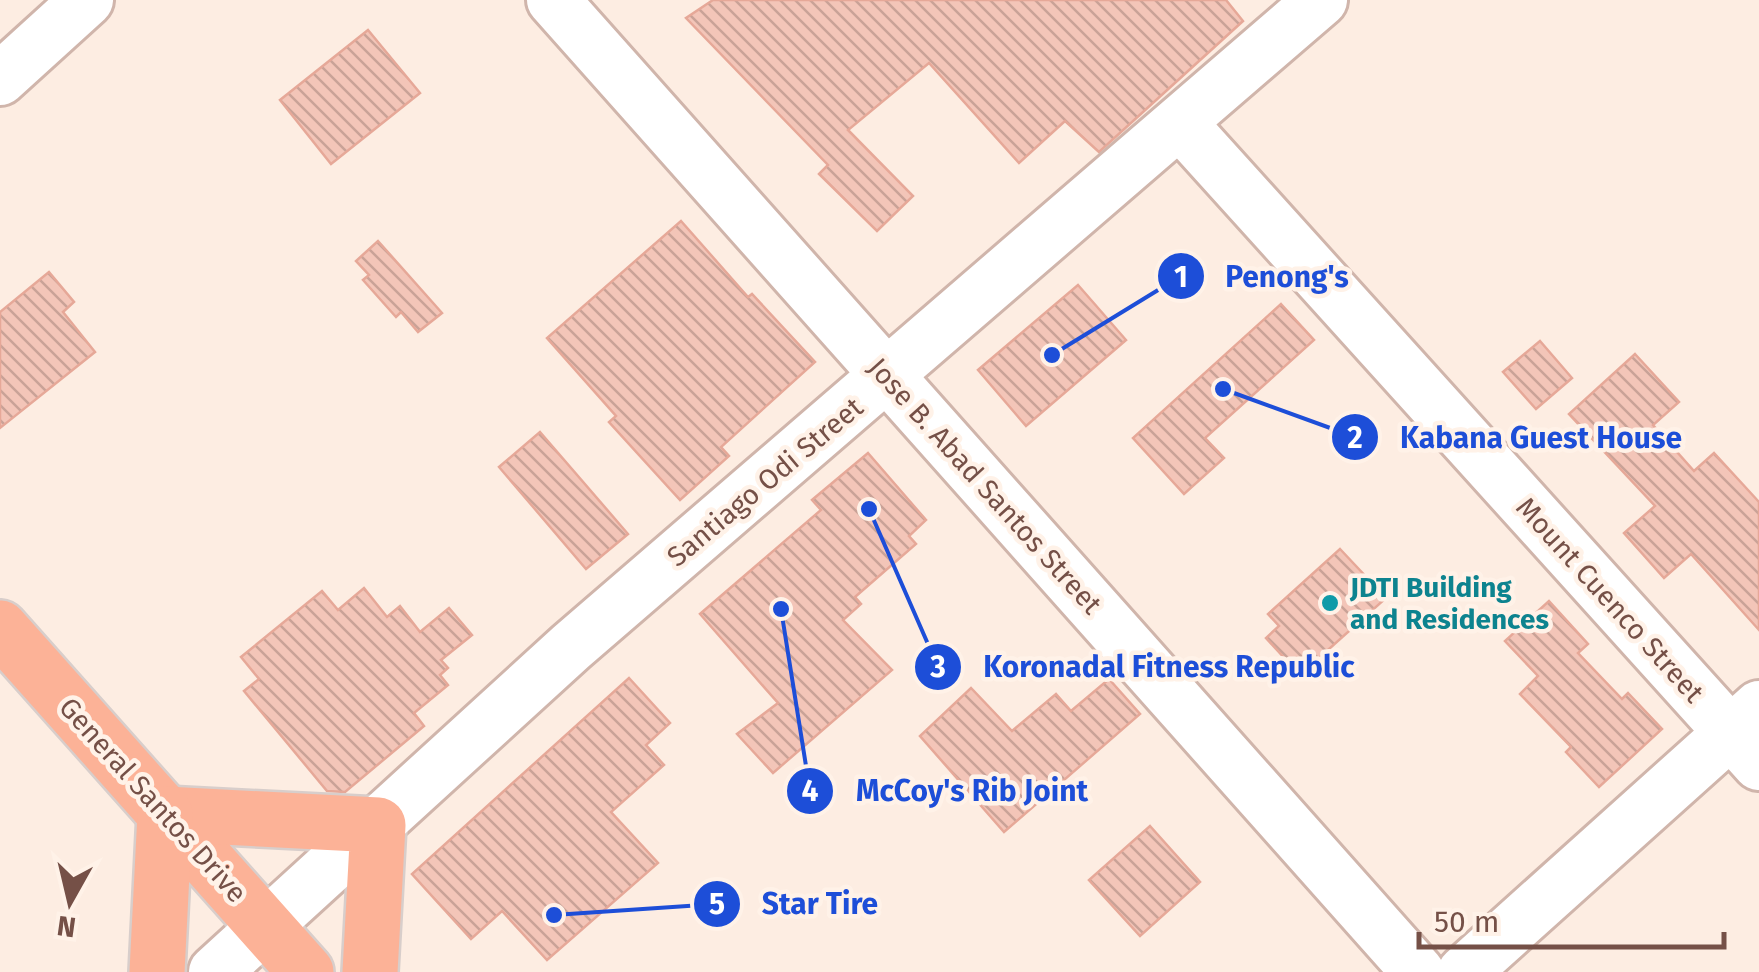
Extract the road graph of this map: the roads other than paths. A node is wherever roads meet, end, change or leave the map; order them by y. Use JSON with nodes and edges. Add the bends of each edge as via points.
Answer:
{"nodes":[{"id":1,"x":87,"y":0,"type":"edge"},
{"id":2,"x":553,"y":0,"type":"edge"},
{"id":3,"x":1321,"y":0,"type":"edge"},
{"id":4,"x":0,"y":78,"type":"edge"},
{"id":5,"x":1180,"y":123,"type":"junction"},
{"id":6,"x":888,"y":377,"type":"junction"},
{"id":7,"x":0,"y":628,"type":"edge"},
{"id":8,"x":1750,"y":735,"type":"edge"},
{"id":9,"x":164,"y":814,"type":"junction"},
{"id":10,"x":378,"y":825,"type":"junction"},
{"id":11,"x":265,"y":926,"type":"junction"},
{"id":12,"x":157,"y":972,"type":"edge"},
{"id":13,"x":215,"y":972,"type":"edge"},
{"id":14,"x":306,"y":972,"type":"edge"},
{"id":15,"x":370,"y":972,"type":"edge"},
{"id":16,"x":1418,"y":972,"type":"edge"},
{"id":17,"x":1464,"y":972,"type":"edge"}],
"edges":[{"from":1,"to":4,"type":"street"},
{"from":2,"to":6,"type":"street","name":"Jose B. Abad Santos Street"},
{"from":3,"to":5,"type":"street","name":"Santiago Odi Street"},
{"from":5,"to":6,"type":"street","name":"Santiago Odi Street"},
{"from":5,"to":8,"type":"street","name":"Mount Cuenco Street"},
{"from":6,"to":10,"type":"street","name":"Santiago Odi Street","via":[[571,647]]},
{"from":6,"to":16,"type":"street","name":"Jose B. Abad Santos Street"},
{"from":7,"to":9,"type":"highway","name":"General Santos Drive"},
{"from":8,"to":17,"type":"street"},
{"from":9,"to":10,"type":"highway"},
{"from":9,"to":11,"type":"highway","name":"General Santos Drive"},
{"from":9,"to":12,"type":"highway"},
{"from":10,"to":11,"type":"street","name":"Santiago Odi Street"},
{"from":10,"to":15,"type":"highway"},
{"from":11,"to":13,"type":"street","name":"Santiago Odi Street"},
{"from":11,"to":14,"type":"highway","name":"General Santos Drive"}]}
